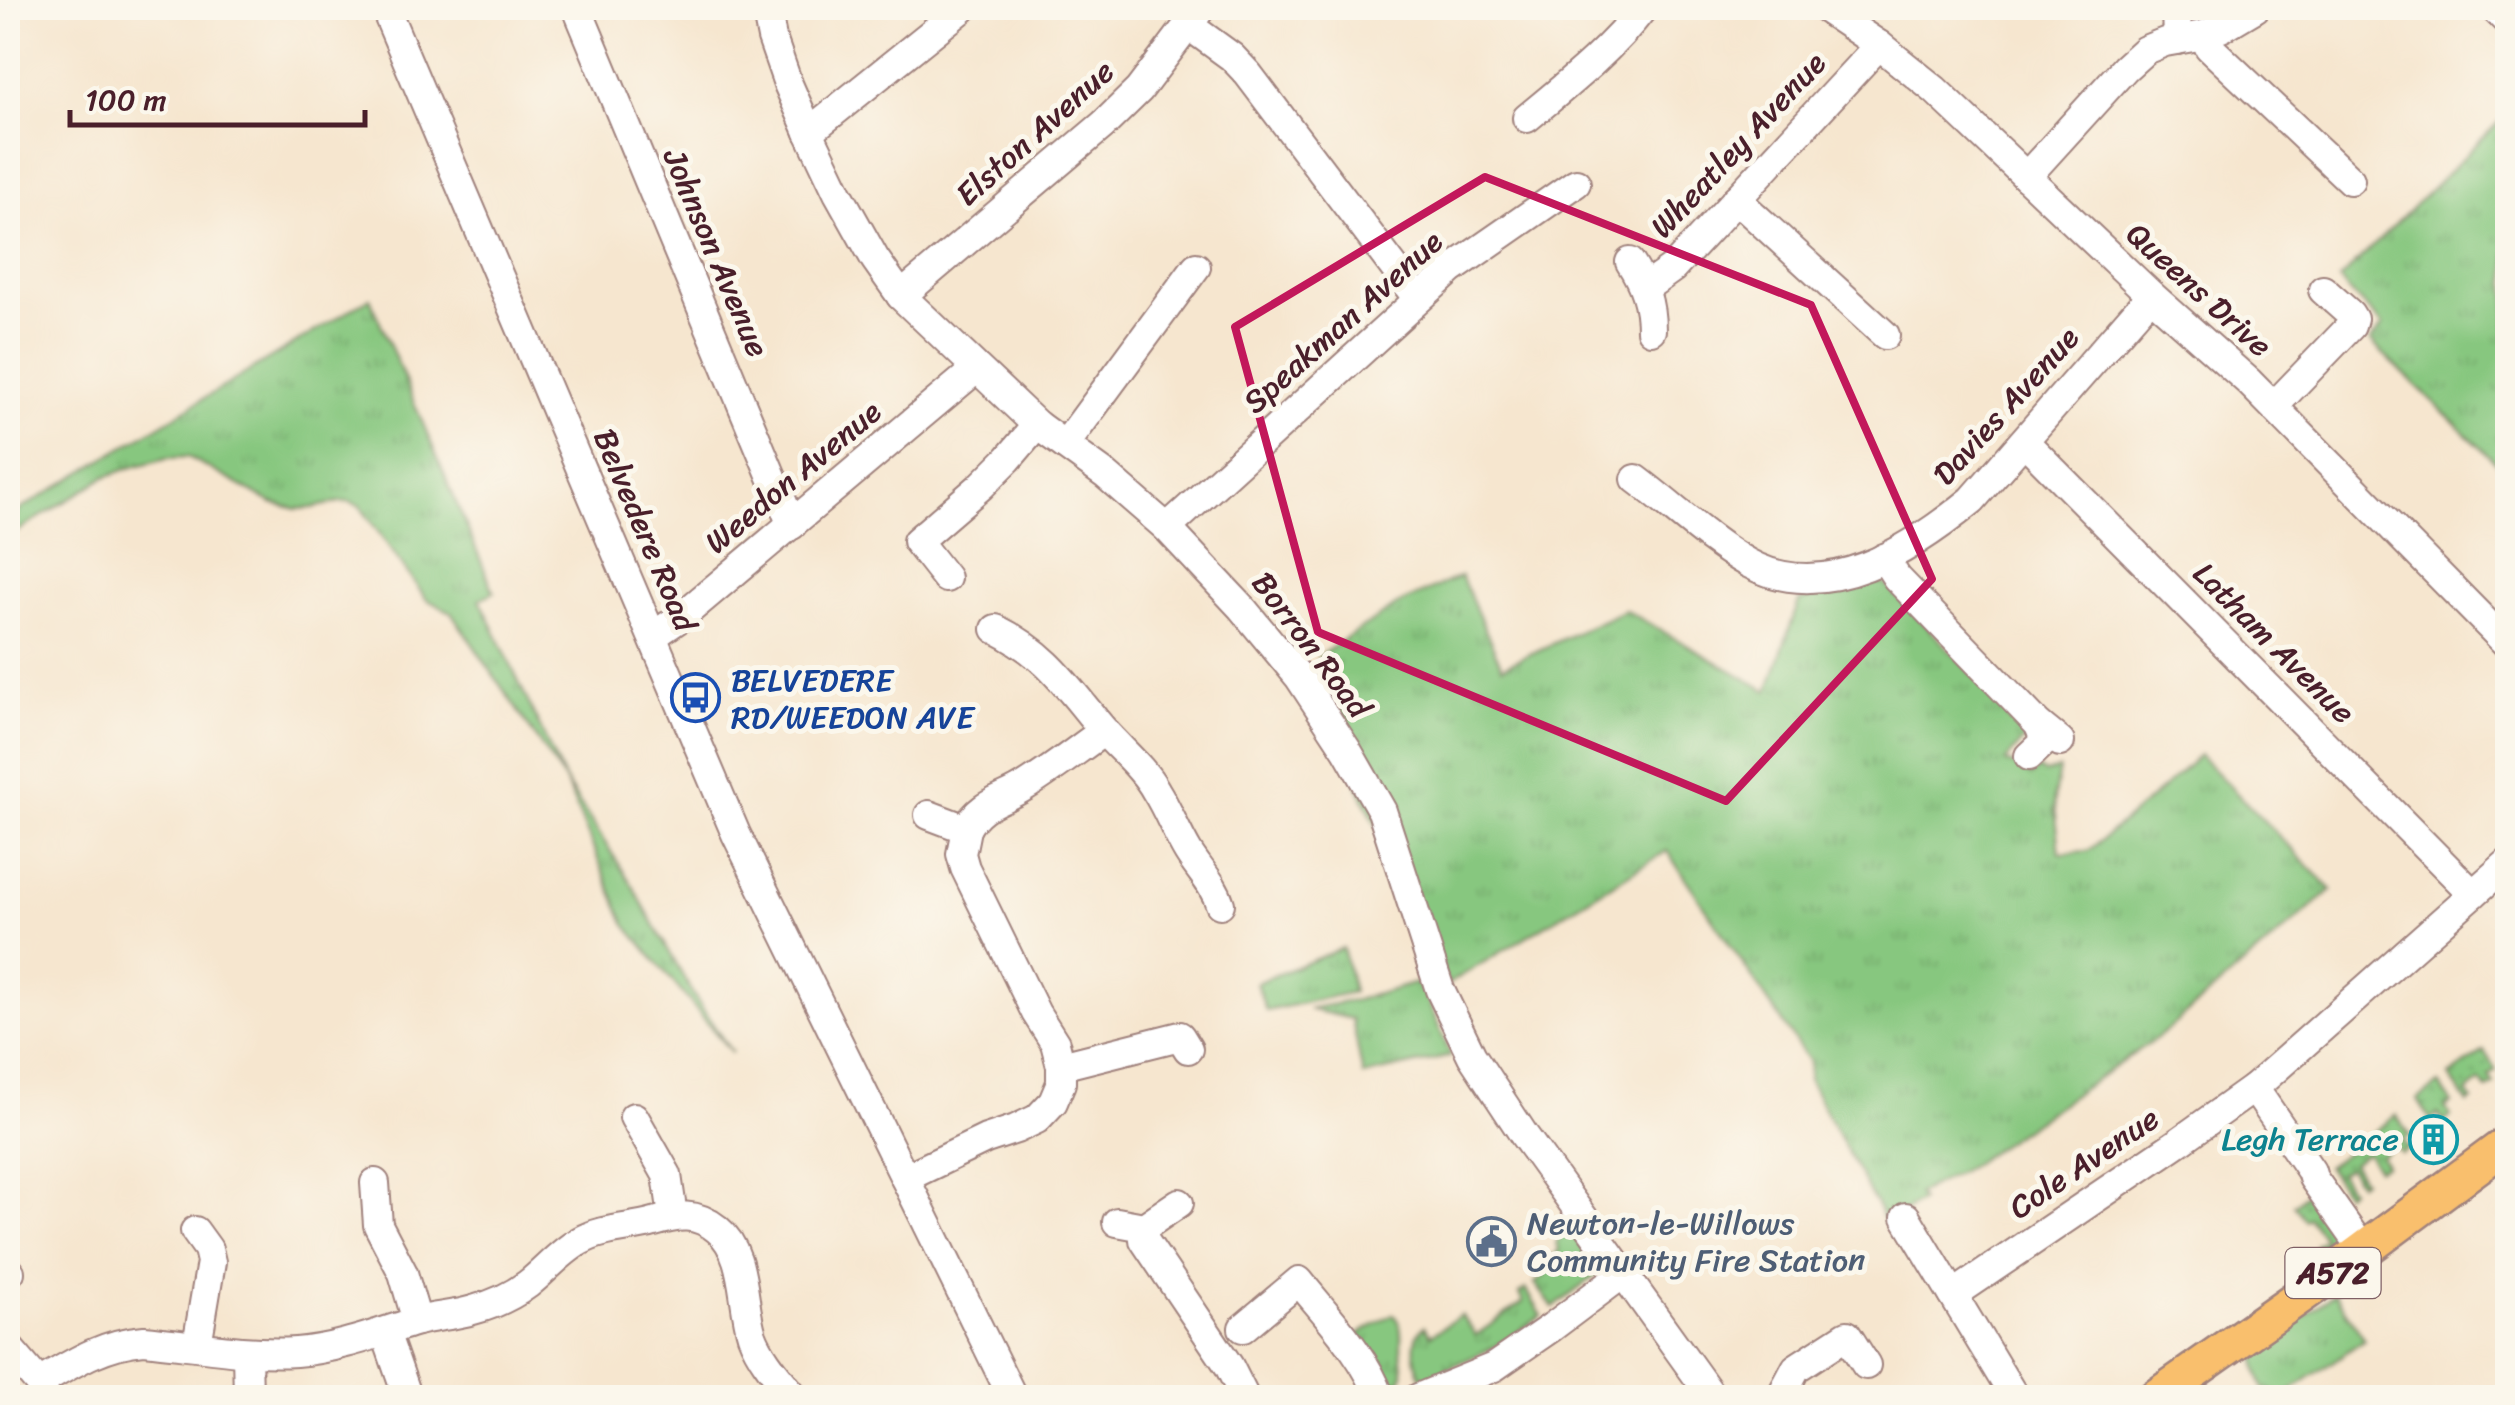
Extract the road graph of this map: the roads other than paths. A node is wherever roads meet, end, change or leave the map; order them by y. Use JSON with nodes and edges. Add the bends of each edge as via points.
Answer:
{"nodes":[{"id":1,"x":385,"y":8,"type":"edge"},
{"id":2,"x":576,"y":8,"type":"edge"},
{"id":3,"x":766,"y":8,"type":"edge"},
{"id":4,"x":963,"y":8,"type":"edge"},
{"id":5,"x":1643,"y":8,"type":"edge"},
{"id":6,"x":1824,"y":8,"type":"edge"},
{"id":7,"x":2176,"y":8,"type":"edge"},
{"id":8,"x":2255,"y":8,"type":"edge"},
{"id":9,"x":2494,"y":8,"type":"edge"},
{"id":10,"x":1194,"y":16,"type":"edge"},
{"id":11,"x":2508,"y":22,"type":"edge"},
{"id":12,"x":2190,"y":37,"type":"junction"},
{"id":13,"x":1879,"y":46,"type":"junction"},
{"id":14,"x":1527,"y":118,"type":"dead end"},
{"id":15,"x":809,"y":132,"type":"junction"},
{"id":16,"x":2026,"y":176,"type":"junction"},
{"id":17,"x":2350,"y":180,"type":"dead end"},
{"id":18,"x":1576,"y":183,"type":"dead end"},
{"id":19,"x":1736,"y":199,"type":"junction"},
{"id":20,"x":1630,"y":262,"type":"dead end"},
{"id":21,"x":1196,"y":267,"type":"dead end"},
{"id":22,"x":1645,"y":288,"type":"junction"},
{"id":23,"x":2324,"y":290,"type":"dead end"},
{"id":24,"x":2151,"y":295,"type":"junction"},
{"id":25,"x":900,"y":296,"type":"junction"},
{"id":26,"x":1418,"y":299,"type":"junction"},
{"id":27,"x":1650,"y":330,"type":"dead end"},
{"id":28,"x":1885,"y":335,"type":"dead end"},
{"id":29,"x":976,"y":369,"type":"junction"},
{"id":30,"x":2274,"y":406,"type":"junction"},
{"id":31,"x":1037,"y":424,"type":"junction"},
{"id":32,"x":2026,"y":442,"type":"junction"},
{"id":33,"x":1064,"y":445,"type":"junction"},
{"id":34,"x":1636,"y":479,"type":"dead end"},
{"id":35,"x":792,"y":524,"type":"junction"},
{"id":36,"x":1167,"y":528,"type":"junction"},
{"id":37,"x":1884,"y":558,"type":"junction"},
{"id":38,"x":946,"y":578,"type":"dead end"},
{"id":39,"x":995,"y":629,"type":"dead end"},
{"id":40,"x":652,"y":636,"type":"junction"},
{"id":41,"x":2508,"y":645,"type":"edge"},
{"id":42,"x":1104,"y":731,"type":"junction"},
{"id":43,"x":2029,"y":756,"type":"dead end"},
{"id":44,"x":929,"y":815,"type":"dead end"},
{"id":45,"x":966,"y":829,"type":"junction"},
{"id":46,"x":2508,"y":863,"type":"edge"},
{"id":47,"x":2473,"y":894,"type":"junction"},
{"id":48,"x":1220,"y":904,"type":"dead end"},
{"id":49,"x":1182,"y":1036,"type":"dead end"},
{"id":50,"x":1062,"y":1066,"type":"junction"},
{"id":51,"x":2254,"y":1088,"type":"junction"},
{"id":52,"x":634,"y":1116,"type":"dead end"},
{"id":53,"x":2508,"y":1143,"type":"edge"},
{"id":54,"x":904,"y":1178,"type":"junction"},
{"id":55,"x":376,"y":1182,"type":"dead end"},
{"id":56,"x":1179,"y":1204,"type":"dead end"},
{"id":57,"x":673,"y":1216,"type":"junction"},
{"id":58,"x":1906,"y":1217,"type":"dead end"},
{"id":59,"x":196,"y":1231,"type":"dead end"},
{"id":60,"x":2363,"y":1250,"type":"junction"},
{"id":61,"x":1624,"y":1274,"type":"junction"},
{"id":62,"x":1952,"y":1294,"type":"junction"},
{"id":63,"x":417,"y":1321,"type":"junction"},
{"id":64,"x":1243,"y":1328,"type":"dead end"},
{"id":65,"x":385,"y":1332,"type":"junction"},
{"id":66,"x":197,"y":1345,"type":"junction"},
{"id":67,"x":8,"y":1348,"type":"edge"},
{"id":68,"x":247,"y":1352,"type":"junction"},
{"id":69,"x":1866,"y":1365,"type":"dead end"},
{"id":70,"x":1473,"y":1388,"type":"edge"},
{"id":71,"x":42,"y":1390,"type":"edge"},
{"id":72,"x":248,"y":1398,"type":"edge"},
{"id":73,"x":408,"y":1398,"type":"edge"},
{"id":74,"x":795,"y":1398,"type":"edge"},
{"id":75,"x":1013,"y":1398,"type":"edge"},
{"id":76,"x":1245,"y":1398,"type":"edge"},
{"id":77,"x":1380,"y":1398,"type":"edge"},
{"id":78,"x":1418,"y":1398,"type":"edge"},
{"id":79,"x":1713,"y":1398,"type":"edge"},
{"id":80,"x":1780,"y":1398,"type":"edge"},
{"id":81,"x":2015,"y":1398,"type":"edge"},
{"id":82,"x":2155,"y":1398,"type":"edge"}],
"edges":[{"from":1,"to":40,"type":"street","name":"Belvedere Road"},
{"from":2,"to":35,"type":"street","name":"Johnson Avenue"},
{"from":3,"to":15,"type":"street","name":"Borron Road"},
{"from":4,"to":15,"type":"street"},
{"from":5,"to":14,"type":"street"},
{"from":6,"to":13,"type":"street","name":"Queens Drive"},
{"from":7,"to":12,"type":"street"},
{"from":8,"to":12,"type":"street"},
{"from":9,"to":11,"type":"street"},
{"from":10,"to":25,"type":"street","name":"Elston Avenue","via":[[1138,90]]},
{"from":10,"to":26,"type":"street","via":[[1248,74]]},
{"from":12,"to":16,"type":"street","via":[[2134,58]]},
{"from":12,"to":17,"type":"street","via":[[2210,47]]},
{"from":13,"to":16,"type":"street","name":"Queens Drive"},
{"from":13,"to":19,"type":"street","name":"Wheatley Avenue"},
{"from":15,"to":25,"type":"street","name":"Borron Road"},
{"from":16,"to":24,"type":"street","name":"Queens Drive"},
{"from":18,"to":26,"type":"street","name":"Speakman Avenue"},
{"from":19,"to":22,"type":"street","name":"Wheatley Avenue"},
{"from":19,"to":28,"type":"street"},
{"from":20,"to":22,"type":"street"},
{"from":21,"to":33,"type":"street"},
{"from":22,"to":27,"type":"street"},
{"from":23,"to":30,"type":"street","via":[[2350,314],[2351,326]]},
{"from":24,"to":30,"type":"street","name":"Queens Drive"},
{"from":24,"to":32,"type":"street","name":"Davies Avenue"},
{"from":25,"to":29,"type":"street","name":"Borron Road"},
{"from":26,"to":36,"type":"street","name":"Speakman Avenue"},
{"from":29,"to":31,"type":"street","name":"Borron Road"},
{"from":29,"to":35,"type":"street","name":"Weedon Avenue"},
{"from":30,"to":41,"type":"street","name":"Queens Drive"},
{"from":31,"to":33,"type":"street","name":"Borron Road"},
{"from":31,"to":38,"type":"street","via":[[982,486],[908,548]]},
{"from":32,"to":37,"type":"street","name":"Davies Avenue","via":[[1941,526]]},
{"from":32,"to":47,"type":"street","name":"Latham Avenue"},
{"from":33,"to":36,"type":"street","name":"Borron Road"},
{"from":34,"to":37,"type":"street","name":"Davies Avenue","via":[[1772,574],[1826,578]]},
{"from":35,"to":40,"type":"street","name":"Weedon Avenue"},
{"from":36,"to":61,"type":"street","name":"Borron Road","via":[[1289,662],[1370,788],[1440,990],[1472,1056]]},
{"from":37,"to":43,"type":"street","via":[[2050,733]]},
{"from":39,"to":42,"type":"street","via":[[1042,658]]},
{"from":40,"to":54,"type":"street","name":"Belvedere Road","via":[[736,834]]},
{"from":42,"to":45,"type":"street","via":[[987,804]]},
{"from":42,"to":48,"type":"street","via":[[1155,788]]},
{"from":44,"to":45,"type":"street"},
{"from":45,"to":50,"type":"street","via":[[964,868]]},
{"from":46,"to":47,"type":"street","name":"Cole Avenue"},
{"from":47,"to":51,"type":"street","name":"Cole Avenue"},
{"from":49,"to":50,"type":"street"},
{"from":50,"to":54,"type":"street","via":[[1058,1092],[1037,1119]]},
{"from":51,"to":60,"type":"street"},
{"from":51,"to":62,"type":"street","name":"Cole Avenue"},
{"from":52,"to":57,"type":"street","via":[[667,1175]]},
{"from":53,"to":60,"type":"main road","number":"A572"},
{"from":54,"to":75,"type":"street","name":"Belvedere Road"},
{"from":55,"to":63,"type":"street","via":[[378,1225],[403,1273]]},
{"from":56,"to":76,"type":"street","via":[[1130,1224]]},
{"from":57,"to":63,"type":"street","via":[[598,1232],[513,1295]]},
{"from":57,"to":74,"type":"street","via":[[704,1220],[733,1247],[752,1335]]},
{"from":58,"to":62,"type":"street"},
{"from":59,"to":66,"type":"street","via":[[211,1262]]},
{"from":60,"to":82,"type":"main road","number":"A572"},
{"from":61,"to":70,"type":"street"},
{"from":61,"to":79,"type":"street","name":"Borron Road"},
{"from":62,"to":81,"type":"street"},
{"from":63,"to":65,"type":"street"},
{"from":64,"to":77,"type":"street","via":[[1299,1281]]},
{"from":65,"to":68,"type":"street","via":[[299,1352]]},
{"from":65,"to":73,"type":"street"},
{"from":66,"to":68,"type":"street"},
{"from":66,"to":71,"type":"street","via":[[117,1344],[82,1357]]},
{"from":67,"to":71,"type":"street"},
{"from":68,"to":72,"type":"street"},
{"from":69,"to":80,"type":"street","via":[[1855,1330],[1796,1368]]},
{"from":70,"to":78,"type":"street"}]}
